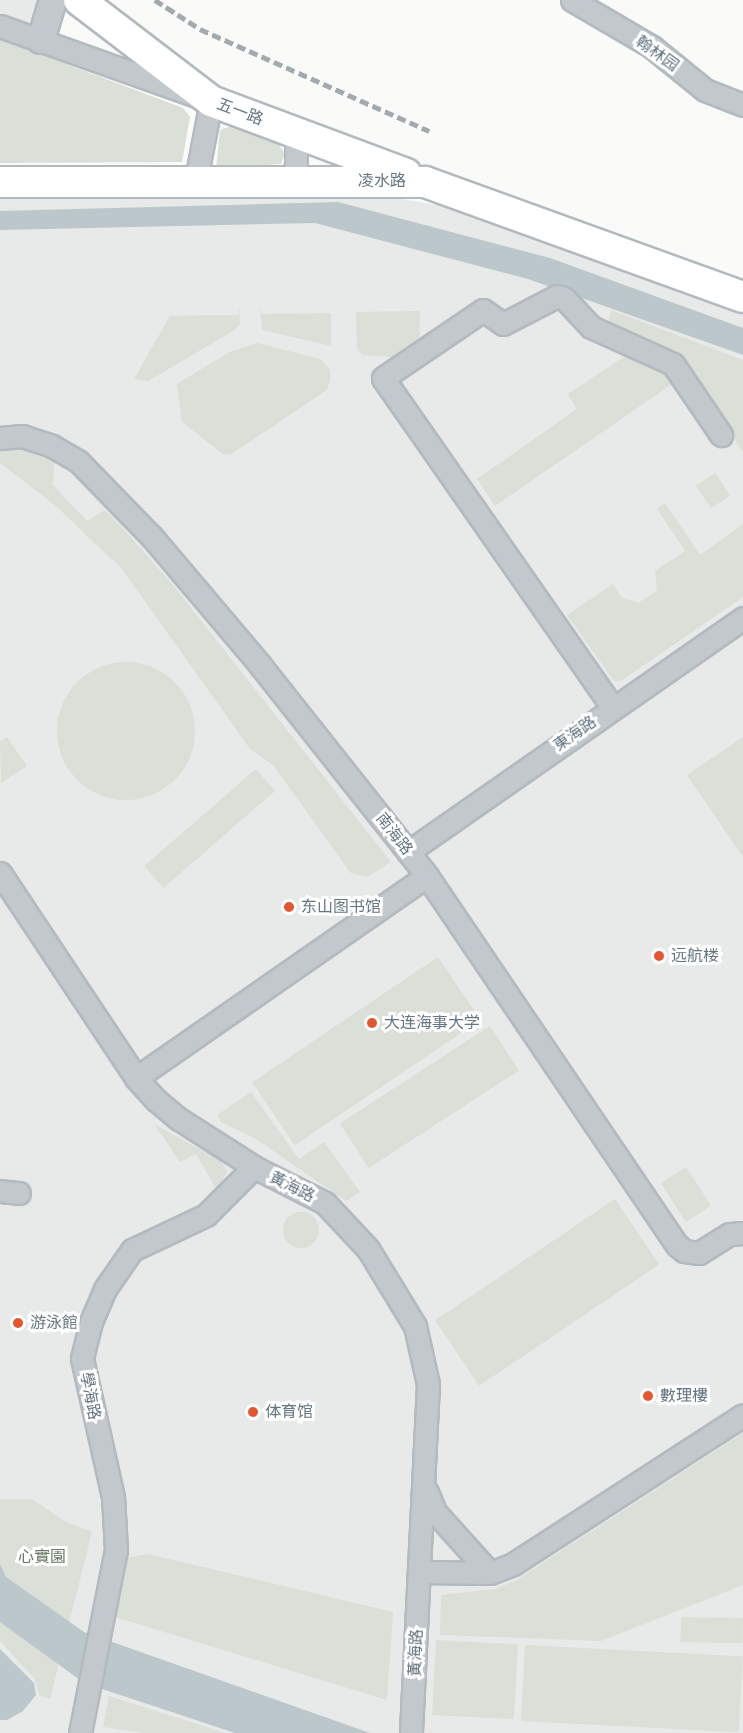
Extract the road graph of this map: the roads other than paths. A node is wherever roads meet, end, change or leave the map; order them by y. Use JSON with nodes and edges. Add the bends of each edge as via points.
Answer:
{"nodes":[{"id":1,"x":53,"y":0,"type":"edge"},
{"id":2,"x":79,"y":0,"type":"edge"},
{"id":3,"x":572,"y":0,"type":"edge"},
{"id":4,"x":0,"y":26,"type":"edge"},
{"id":5,"x":41,"y":40,"type":"junction"},
{"id":6,"x":212,"y":101,"type":"junction"},
{"id":7,"x":743,"y":105,"type":"edge"},
{"id":8,"x":296,"y":133,"type":"junction"},
{"id":9,"x":196,"y":180,"type":"junction"},
{"id":10,"x":291,"y":181,"type":"junction"},
{"id":11,"x":0,"y":182,"type":"edge"},
{"id":12,"x":425,"y":182,"type":"junction"},
{"id":13,"x":743,"y":297,"type":"edge"},
{"id":14,"x":721,"y":435,"type":"dead end"},
{"id":15,"x":0,"y":438,"type":"edge"},
{"id":16,"x":743,"y":618,"type":"edge"},
{"id":17,"x":613,"y":708,"type":"junction"},
{"id":18,"x":408,"y":852,"type":"junction"},
{"id":19,"x":0,"y":873,"type":"edge"},
{"id":20,"x":427,"y":876,"type":"junction"},
{"id":21,"x":8,"y":900,"type":"edge"},
{"id":22,"x":136,"y":1078,"type":"junction"},
{"id":23,"x":254,"y":1167,"type":"junction"},
{"id":24,"x":743,"y":1233,"type":"edge"},
{"id":25,"x":743,"y":1415,"type":"edge"},
{"id":26,"x":425,"y":1486,"type":"junction"},
{"id":27,"x":420,"y":1572,"type":"junction"},
{"id":28,"x":490,"y":1573,"type":"junction"},
{"id":29,"x":80,"y":1733,"type":"edge"},
{"id":30,"x":411,"y":1733,"type":"edge"}],
"edges":[{"from":1,"to":5,"type":"street"},
{"from":2,"to":6,"type":"main road","name":"五一路"},
{"from":3,"to":7,"type":"street","name":"翰林园","via":[[652,47],[705,90]]},
{"from":4,"to":5,"type":"street"},
{"from":5,"to":6,"type":"street"},
{"from":6,"to":8,"type":"main road","name":"五一路"},
{"from":6,"to":9,"type":"street"},
{"from":8,"to":10,"type":"street","via":[[296,166]]},
{"from":8,"to":12,"type":"main road","name":"五一路"},
{"from":9,"to":10,"type":"main road","name":"凌水路"},
{"from":9,"to":11,"type":"main road","name":"凌水路"},
{"from":10,"to":12,"type":"main road","name":"凌水路"},
{"from":12,"to":13,"type":"main road","name":"凌水路"},
{"from":14,"to":17,"type":"street","via":[[673,364],[598,331],[564,298],[557,296],[503,324],[483,310],[383,378]]},
{"from":15,"to":18,"type":"street","name":"南海路","via":[[22,436],[52,446],[78,461],[113,496],[254,657]]},
{"from":16,"to":17,"type":"street","name":"東海路"},
{"from":17,"to":18,"type":"street","name":"東海路"},
{"from":18,"to":20,"type":"street","name":"南海路"},
{"from":19,"to":21,"type":"street","name":"黃海路"},
{"from":20,"to":22,"type":"street"},
{"from":20,"to":24,"type":"street","name":"南海路","via":[[677,1245],[684,1251],[699,1253],[730,1234]]},
{"from":21,"to":22,"type":"street","name":"黃海路"},
{"from":22,"to":23,"type":"street","name":"黃海路","via":[[179,1119]]},
{"from":23,"to":26,"type":"street","name":"黃海路","via":[[326,1203],[368,1249],[415,1326],[428,1384]]},
{"from":23,"to":29,"type":"street","name":"學海路","via":[[206,1215],[132,1250],[105,1289],[91,1322],[82,1358],[113,1497],[116,1550]]},
{"from":25,"to":28,"type":"street","via":[[513,1564]]},
{"from":26,"to":27,"type":"street","name":"黃海路"},
{"from":26,"to":28,"type":"street","via":[[435,1512]]},
{"from":27,"to":28,"type":"street"},
{"from":27,"to":30,"type":"street","name":"黃海路"}]}
